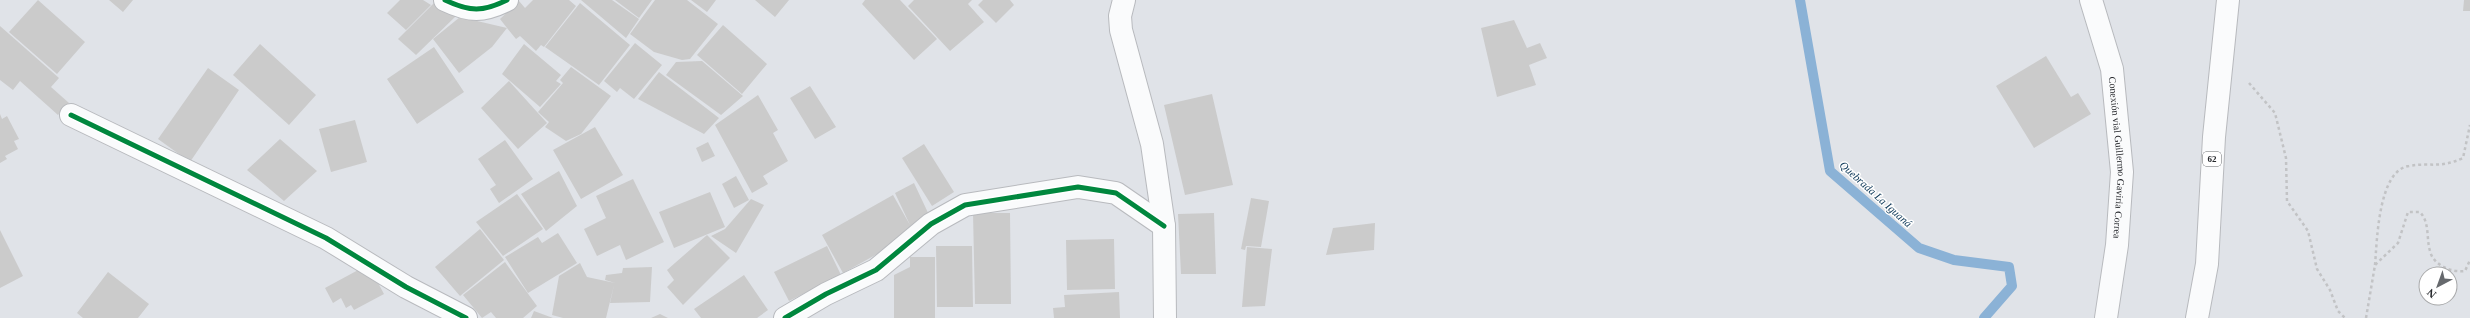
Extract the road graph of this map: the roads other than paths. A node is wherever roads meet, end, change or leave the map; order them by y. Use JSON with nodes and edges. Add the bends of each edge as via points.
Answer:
{"nodes":[{"id":1,"x":445,"y":0,"type":"edge"},
{"id":2,"x":507,"y":0,"type":"edge"},
{"id":3,"x":1124,"y":0,"type":"edge"},
{"id":4,"x":2091,"y":0,"type":"edge"},
{"id":5,"x":2228,"y":0,"type":"edge"},
{"id":6,"x":71,"y":114,"type":"dead end"},
{"id":7,"x":1164,"y":226,"type":"junction"},
{"id":8,"x":466,"y":318,"type":"edge"},
{"id":9,"x":785,"y":318,"type":"edge"},
{"id":10,"x":1165,"y":318,"type":"edge"},
{"id":11,"x":2106,"y":318,"type":"edge"},
{"id":12,"x":2197,"y":318,"type":"edge"}],
"edges":[{"from":1,"to":2,"type":"main road","via":[[471,9],[489,8]]},
{"from":3,"to":7,"type":"main road","via":[[1120,16],[1121,30],[1152,144]]},
{"from":4,"to":11,"type":"main road","name":"Conexión vial Guillermo Gaviria Correa","via":[[2112,69],[2122,172],[2117,246]]},
{"from":5,"to":12,"type":"main road","number":"62","via":[[2214,137],[2207,264]]},
{"from":6,"to":8,"type":"main road","via":[[326,238]]},
{"from":7,"to":9,"type":"main road","via":[[1116,193],[1078,187],[965,205],[931,224],[876,270],[826,294]]},
{"from":7,"to":10,"type":"main road"}]}
